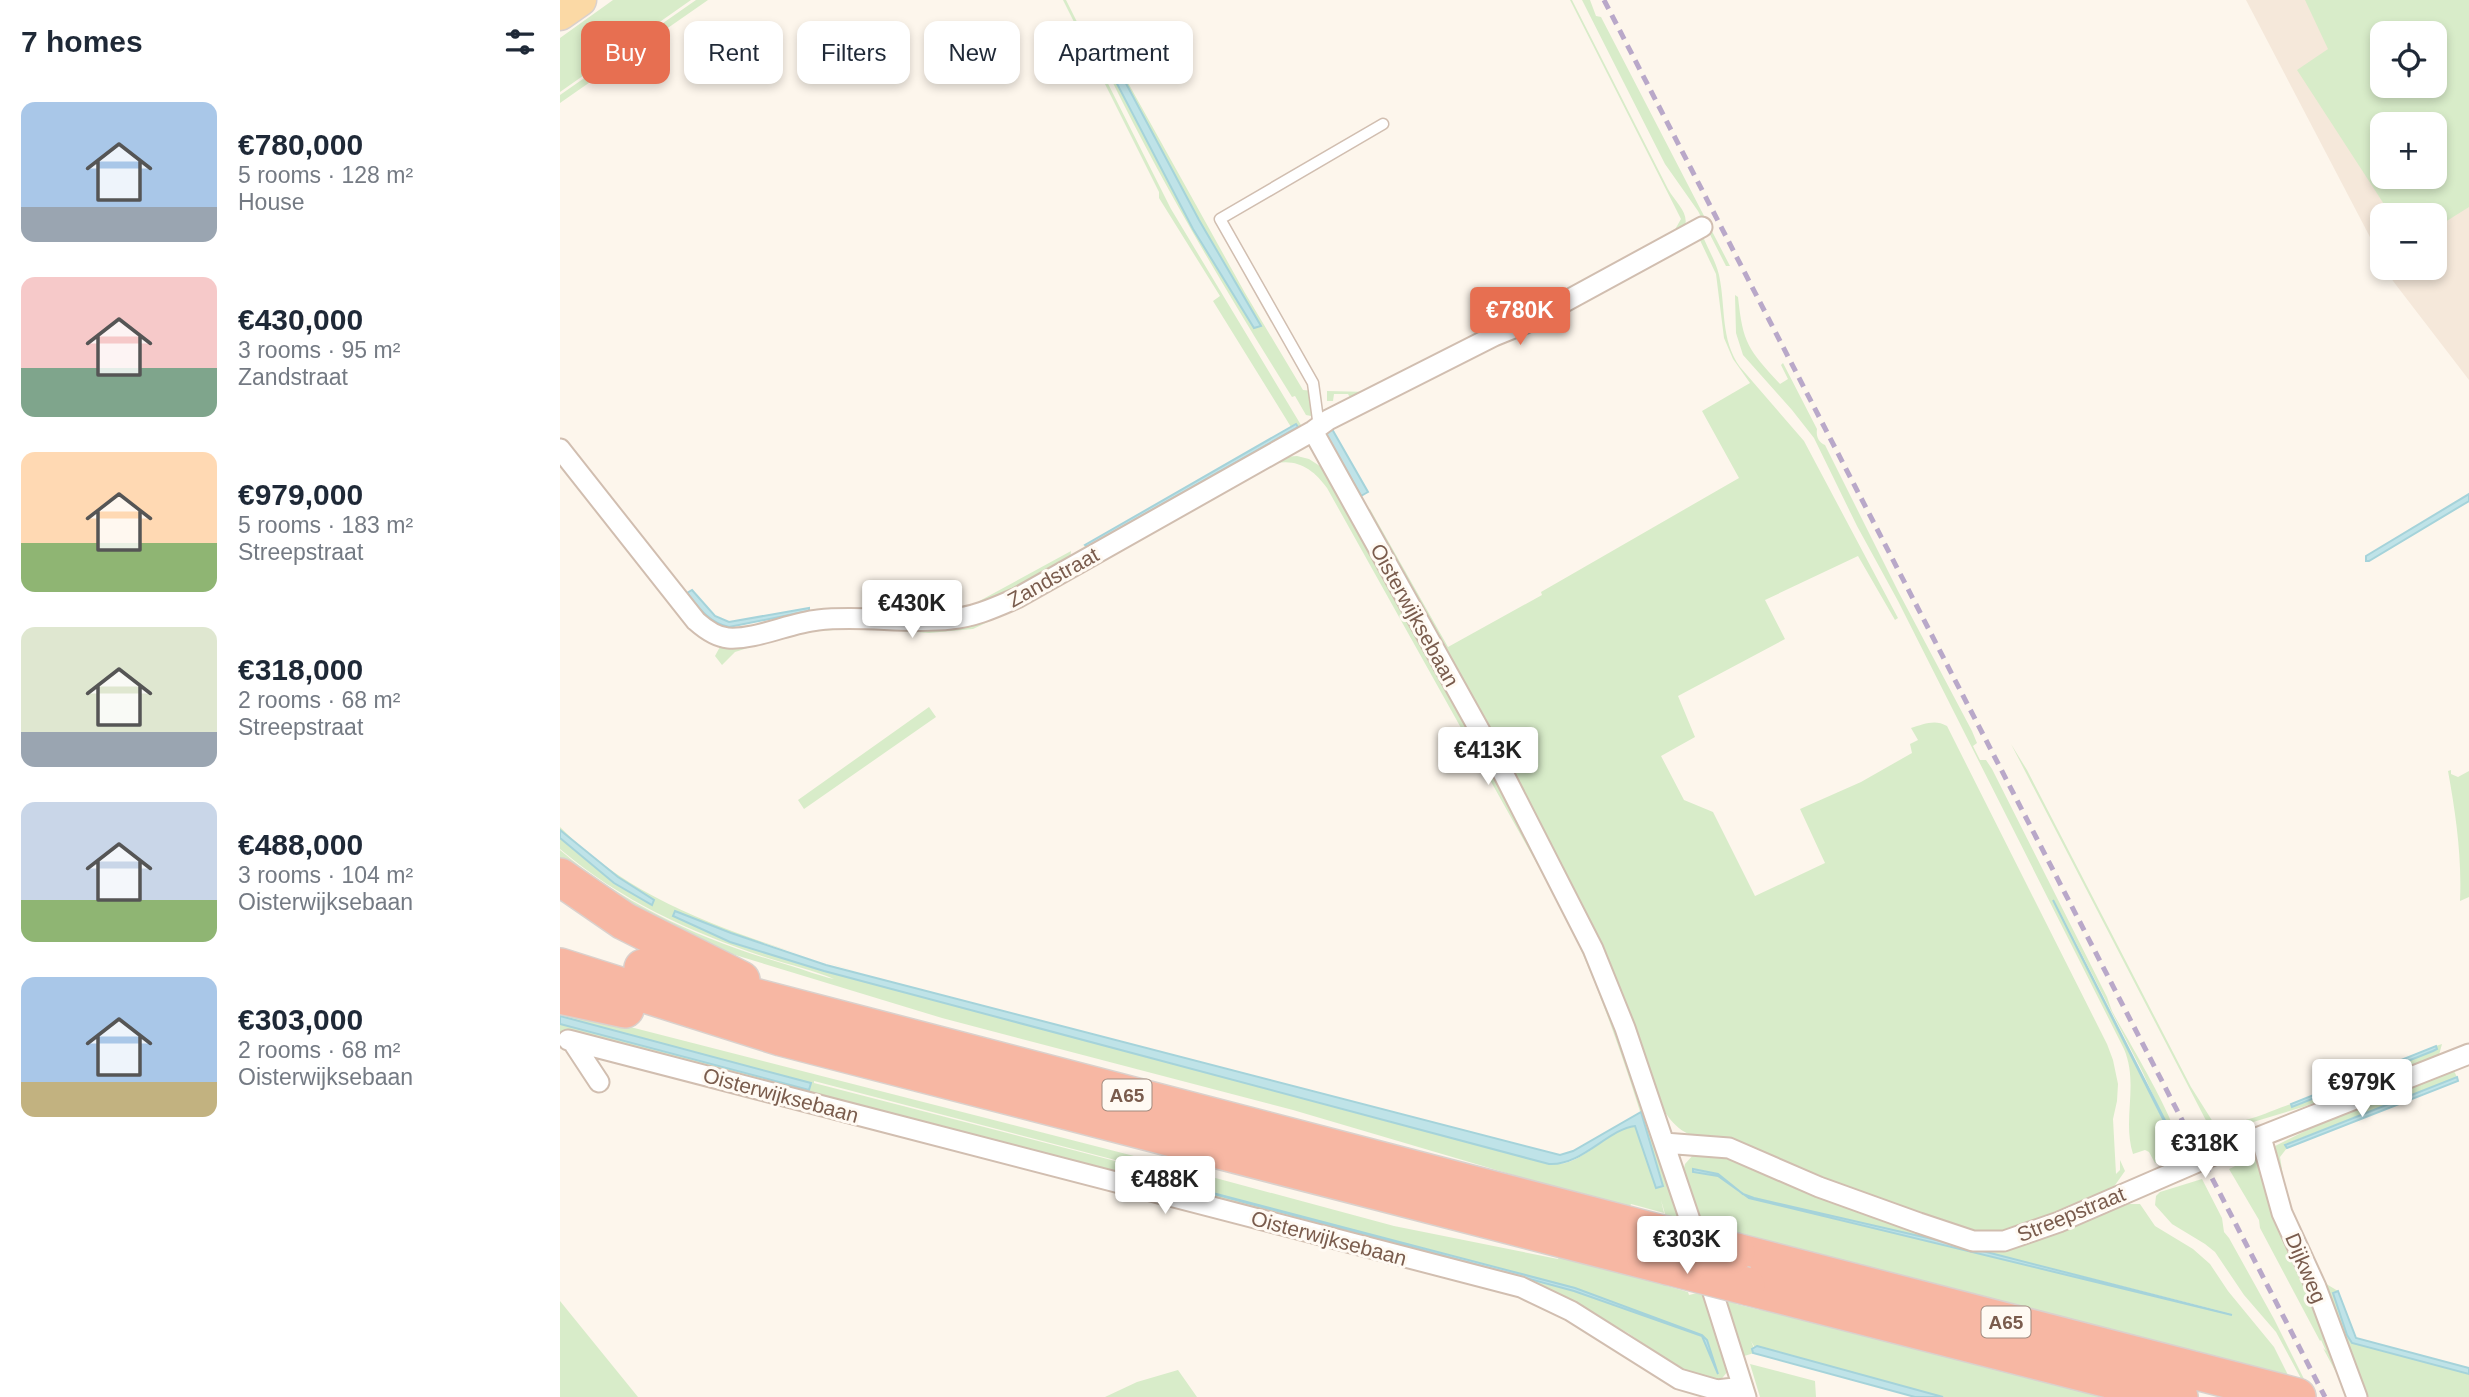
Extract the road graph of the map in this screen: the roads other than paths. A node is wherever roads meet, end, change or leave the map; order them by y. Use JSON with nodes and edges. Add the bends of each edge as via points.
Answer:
{"nodes":[{"id":1,"x":580,"y":0,"type":"edge"},
{"id":2,"x":560,"y":15,"type":"edge"},
{"id":3,"x":1383,"y":124,"type":"dead end"},
{"id":4,"x":1702,"y":227,"type":"dead end"},
{"id":5,"x":1316,"y":429,"type":"junction"},
{"id":6,"x":560,"y":449,"type":"edge"},
{"id":7,"x":560,"y":877,"type":"edge"},
{"id":8,"x":560,"y":941,"type":"edge"},
{"id":9,"x":560,"y":967,"type":"edge"},
{"id":10,"x":560,"y":995,"type":"edge"},
{"id":11,"x":786,"y":1022,"type":"junction"},
{"id":12,"x":566,"y":1040,"type":"edge"},
{"id":13,"x":2469,"y":1054,"type":"edge"},
{"id":14,"x":598,"y":1082,"type":"dead end"},
{"id":15,"x":2261,"y":1137,"type":"junction"},
{"id":16,"x":1664,"y":1143,"type":"junction"},
{"id":17,"x":1741,"y":1269,"type":"junction"},
{"id":18,"x":1744,"y":1392,"type":"edge"},
{"id":19,"x":2287,"y":1394,"type":"edge"},
{"id":20,"x":2179,"y":1397,"type":"edge"},
{"id":21,"x":2357,"y":1397,"type":"edge"}],
"edges":[{"from":1,"to":2,"type":"main road"},
{"from":3,"to":5,"type":"lane","via":[[1220,219],[1313,383]]},
{"from":4,"to":5,"type":"street","name":"Zandstraat"},
{"from":5,"to":6,"type":"street","name":"Zandstraat","via":[[996,607],[928,621],[814,620],[727,638],[696,621]]},
{"from":5,"to":16,"type":"street","name":"Oisterwijksebaan","via":[[1499,765],[1593,949]]},
{"from":7,"to":11,"type":"highway","number":"A65","via":[[624,921],[694,955]]},
{"from":8,"to":11,"type":"highway","number":"A65","via":[[657,972]]},
{"from":9,"to":11,"type":"highway","number":"A65"},
{"from":10,"to":11,"type":"highway","number":"A65","via":[[602,1005]]},
{"from":11,"to":17,"type":"highway","number":"A65","bridge":true},
{"from":12,"to":14,"type":"street"},
{"from":12,"to":18,"type":"street","name":"Oisterwijksebaan","via":[[1521,1287],[1571,1311],[1679,1379]]},
{"from":13,"to":15,"type":"street","name":"Streepstraat"},
{"from":15,"to":16,"type":"street","name":"Streepstraat","via":[[2004,1241],[1973,1241],[1930,1227],[1730,1148]]},
{"from":15,"to":21,"type":"street","name":"Dijkweg","via":[[2282,1213],[2316,1287]]},
{"from":16,"to":18,"type":"street","name":"Oisterwijksebaan"},
{"from":17,"to":19,"type":"highway","number":"A65"},
{"from":17,"to":20,"type":"highway","number":"A65"}]}
